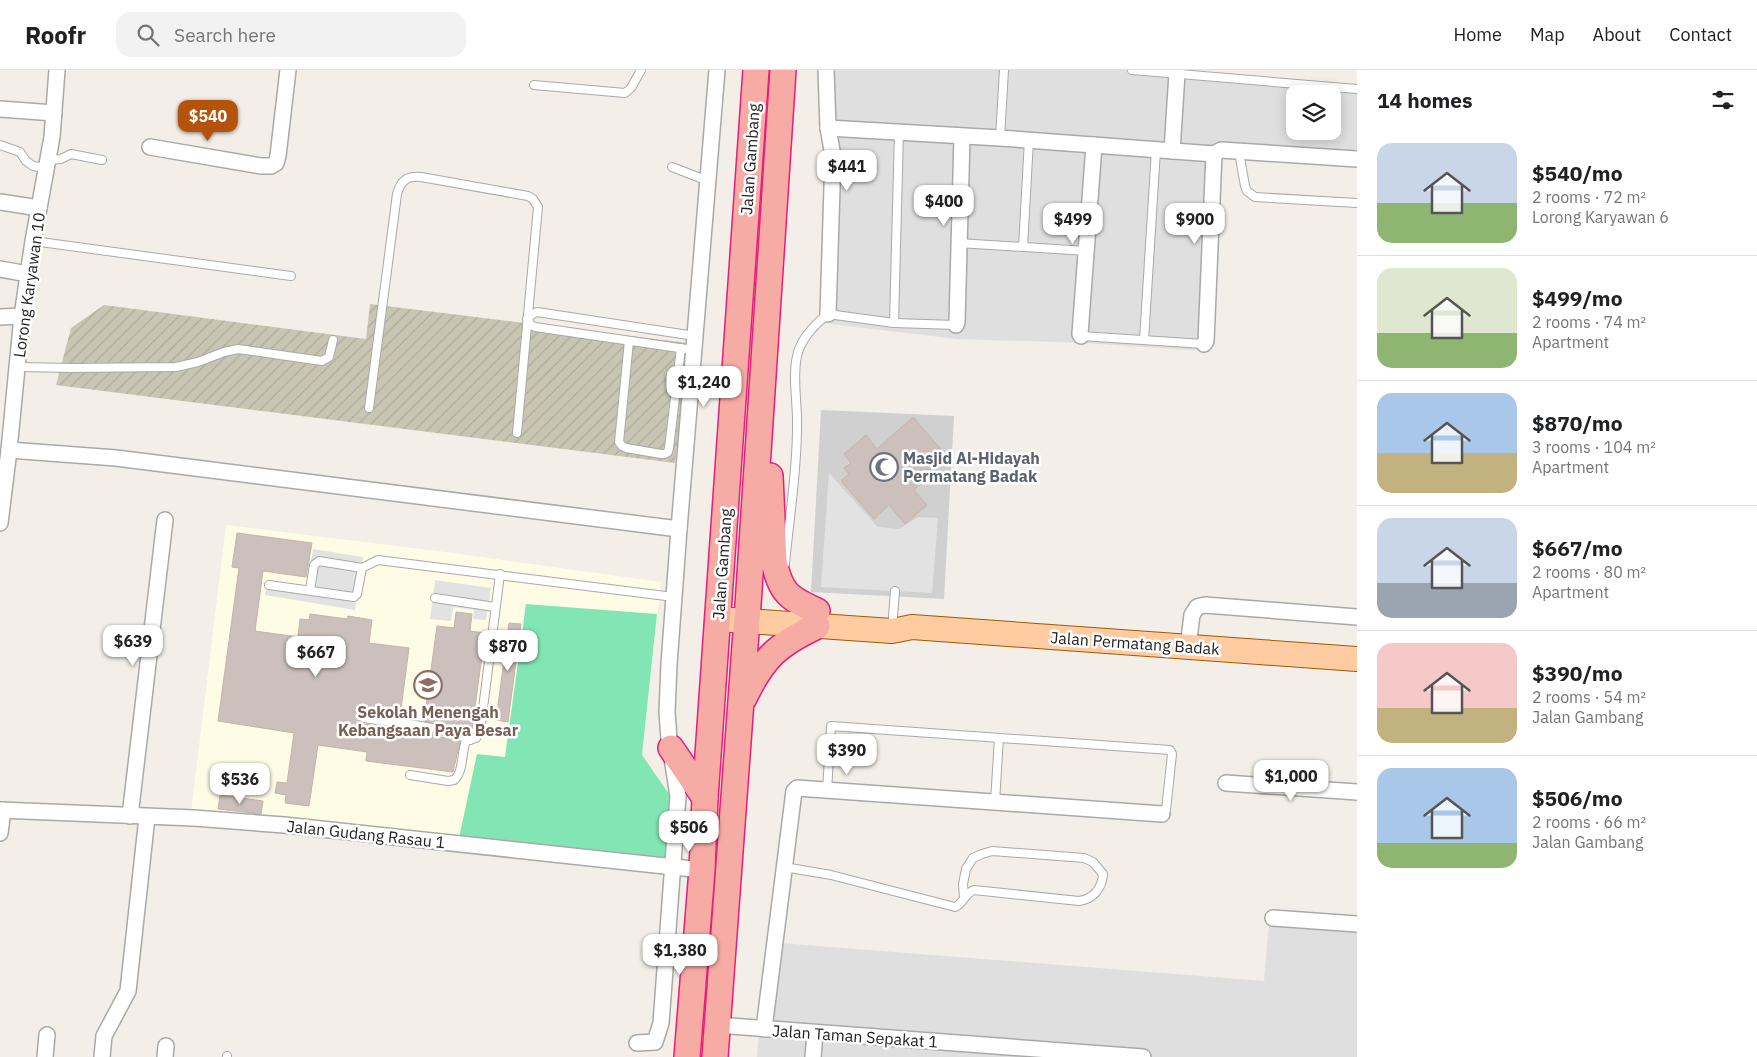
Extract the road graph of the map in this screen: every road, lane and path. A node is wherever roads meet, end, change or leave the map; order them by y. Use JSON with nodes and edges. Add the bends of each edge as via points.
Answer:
{"nodes":[{"id":1,"x":57,"y":70,"type":"edge"},
{"id":2,"x":288,"y":70,"type":"edge"},
{"id":3,"x":641,"y":70,"type":"edge"},
{"id":4,"x":717,"y":70,"type":"edge"},
{"id":5,"x":756,"y":70,"type":"edge"},
{"id":6,"x":783,"y":70,"type":"edge"},
{"id":7,"x":826,"y":70,"type":"edge"},
{"id":8,"x":1004,"y":70,"type":"edge"},
{"id":9,"x":1132,"y":70,"type":"edge"},
{"id":10,"x":1177,"y":73,"type":"junction"},
{"id":11,"x":534,"y":85,"type":"dead end"},
{"id":12,"x":1357,"y":89,"type":"edge"},
{"id":13,"x":0,"y":109,"type":"edge"},
{"id":14,"x":54,"y":113,"type":"junction"},
{"id":15,"x":828,"y":128,"type":"junction"},
{"id":16,"x":899,"y":132,"type":"junction"},
{"id":17,"x":962,"y":137,"type":"junction"},
{"id":18,"x":1000,"y":138,"type":"junction"},
{"id":19,"x":1029,"y":140,"type":"junction"},
{"id":20,"x":1094,"y":145,"type":"junction"},
{"id":21,"x":0,"y":146,"type":"edge"},
{"id":22,"x":150,"y":147,"type":"dead end"},
{"id":23,"x":1156,"y":150,"type":"junction"},
{"id":24,"x":1172,"y":151,"type":"junction"},
{"id":25,"x":1239,"y":152,"type":"junction"},
{"id":26,"x":1214,"y":154,"type":"junction"},
{"id":27,"x":1357,"y":159,"type":"edge"},
{"id":28,"x":102,"y":160,"type":"dead end"},
{"id":29,"x":47,"y":164,"type":"junction"},
{"id":30,"x":672,"y":167,"type":"dead end"},
{"id":31,"x":708,"y":181,"type":"junction"},
{"id":32,"x":0,"y":202,"type":"edge"},
{"id":33,"x":1357,"y":203,"type":"edge"},
{"id":34,"x":39,"y":208,"type":"junction"},
{"id":35,"x":33,"y":241,"type":"junction"},
{"id":36,"x":958,"y":244,"type":"junction"},
{"id":37,"x":1023,"y":247,"type":"junction"},
{"id":38,"x":1088,"y":251,"type":"junction"},
{"id":39,"x":0,"y":269,"type":"edge"},
{"id":40,"x":28,"y":274,"type":"junction"},
{"id":41,"x":291,"y":276,"type":"dead end"},
{"id":42,"x":828,"y":314,"type":"junction"},
{"id":43,"x":22,"y":316,"type":"junction"},
{"id":44,"x":0,"y":317,"type":"edge"},
{"id":45,"x":528,"y":319,"type":"junction"},
{"id":46,"x":894,"y":323,"type":"junction"},
{"id":47,"x":956,"y":325,"type":"joint"},
{"id":48,"x":1081,"y":336,"type":"joint"},
{"id":49,"x":334,"y":340,"type":"dead end"},
{"id":50,"x":1144,"y":340,"type":"junction"},
{"id":51,"x":629,"y":341,"type":"junction"},
{"id":52,"x":690,"y":344,"type":"junction"},
{"id":53,"x":1204,"y":344,"type":"joint"},
{"id":54,"x":765,"y":361,"type":"junction"},
{"id":55,"x":18,"y":367,"type":"junction"},
{"id":56,"x":369,"y":408,"type":"dead end"},
{"id":57,"x":517,"y":433,"type":"dead end"},
{"id":58,"x":9,"y":450,"type":"junction"},
{"id":59,"x":2,"y":504,"type":"edge"},
{"id":60,"x":165,"y":520,"type":"dead end"},
{"id":61,"x":0,"y":522,"type":"edge"},
{"id":62,"x":679,"y":529,"type":"junction"},
{"id":63,"x":362,"y":568,"type":"junction"},
{"id":64,"x":500,"y":574,"type":"junction"},
{"id":65,"x":269,"y":585,"type":"dead end"},
{"id":66,"x":783,"y":589,"type":"junction"},
{"id":67,"x":310,"y":590,"type":"junction"},
{"id":68,"x":895,"y":591,"type":"dead end"},
{"id":69,"x":674,"y":597,"type":"junction"},
{"id":70,"x":435,"y":598,"type":"dead end"},
{"id":71,"x":495,"y":607,"type":"junction"},
{"id":72,"x":718,"y":610,"type":"junction"},
{"id":73,"x":747,"y":613,"type":"junction"},
{"id":74,"x":1357,"y":617,"type":"edge"},
{"id":75,"x":817,"y":619,"type":"junction"},
{"id":76,"x":899,"y":626,"type":"junction"},
{"id":77,"x":1188,"y":647,"type":"junction"},
{"id":78,"x":1357,"y":658,"type":"edge"},
{"id":79,"x":740,"y":707,"type":"junction"},
{"id":80,"x":364,"y":718,"type":"dead end"},
{"id":81,"x":1000,"y":738,"type":"junction"},
{"id":82,"x":470,"y":740,"type":"junction"},
{"id":83,"x":671,"y":748,"type":"junction"},
{"id":84,"x":410,"y":775,"type":"dead end"},
{"id":85,"x":1226,"y":783,"type":"dead end"},
{"id":86,"x":827,"y":790,"type":"junction"},
{"id":87,"x":1357,"y":792,"type":"edge"},
{"id":88,"x":705,"y":798,"type":"junction"},
{"id":89,"x":995,"y":802,"type":"junction"},
{"id":90,"x":2,"y":810,"type":"edge"},
{"id":91,"x":1162,"y":814,"type":"joint"},
{"id":92,"x":130,"y":816,"type":"junction"},
{"id":93,"x":146,"y":817,"type":"junction"},
{"id":94,"x":0,"y":833,"type":"edge"},
{"id":95,"x":673,"y":866,"type":"junction"},
{"id":96,"x":784,"y":867,"type":"junction"},
{"id":97,"x":702,"y":870,"type":"junction"},
{"id":98,"x":964,"y":898,"type":"junction"},
{"id":99,"x":1273,"y":918,"type":"dead end"},
{"id":100,"x":1357,"y":924,"type":"edge"},
{"id":101,"x":717,"y":1025,"type":"junction"},
{"id":102,"x":764,"y":1029,"type":"junction"},
{"id":103,"x":815,"y":1033,"type":"junction"},
{"id":104,"x":47,"y":1035,"type":"dead end"},
{"id":105,"x":637,"y":1043,"type":"dead end"},
{"id":106,"x":45,"y":1057,"type":"edge"},
{"id":107,"x":102,"y":1057,"type":"edge"},
{"id":108,"x":687,"y":1057,"type":"edge"},
{"id":109,"x":715,"y":1057,"type":"edge"},
{"id":110,"x":813,"y":1057,"type":"edge"},
{"id":111,"x":1143,"y":1057,"type":"edge"}],
"edges":[{"from":1,"to":14,"type":"street","name":"Lorong Karyawan 10"},
{"from":2,"to":22,"type":"street","via":[[276,163],[261,166]]},
{"from":3,"to":11,"type":"lane","via":[[625,93]]},
{"from":4,"to":31,"type":"street"},
{"from":5,"to":72,"type":"highway","name":"Jalan Gambang"},
{"from":6,"to":54,"type":"highway","name":"Jalan Gambang"},
{"from":7,"to":15,"type":"street"},
{"from":8,"to":18,"type":"lane"},
{"from":9,"to":10,"type":"lane"},
{"from":10,"to":12,"type":"lane"},
{"from":10,"to":24,"type":"street"},
{"from":13,"to":14,"type":"street"},
{"from":14,"to":29,"type":"street","name":"Lorong Karyawan 10"},
{"from":15,"to":16,"type":"street"},
{"from":15,"to":42,"type":"street","via":[[833,156]]},
{"from":16,"to":17,"type":"street"},
{"from":16,"to":46,"type":"lane"},
{"from":17,"to":18,"type":"street"},
{"from":17,"to":36,"type":"street"},
{"from":18,"to":19,"type":"street"},
{"from":19,"to":20,"type":"street"},
{"from":19,"to":37,"type":"lane"},
{"from":20,"to":23,"type":"street"},
{"from":20,"to":38,"type":"street"},
{"from":21,"to":29,"type":"lane","via":[[20,152],[33,166]]},
{"from":23,"to":24,"type":"street"},
{"from":23,"to":50,"type":"lane"},
{"from":24,"to":26,"type":"street"},
{"from":25,"to":26,"type":"street","via":[[1221,150]]},
{"from":25,"to":27,"type":"street"},
{"from":25,"to":33,"type":"lane","via":[[1245,186],[1255,197]]},
{"from":26,"to":53,"type":"street"},
{"from":28,"to":29,"type":"lane","via":[[71,154]]},
{"from":29,"to":34,"type":"street","name":"Lorong Karyawan 10"},
{"from":30,"to":31,"type":"lane"},
{"from":31,"to":52,"type":"street"},
{"from":32,"to":34,"type":"street"},
{"from":34,"to":35,"type":"street","name":"Lorong Karyawan 10"},
{"from":35,"to":40,"type":"street","name":"Lorong Karyawan 10"},
{"from":35,"to":41,"type":"lane"},
{"from":36,"to":37,"type":"lane"},
{"from":36,"to":47,"type":"street"},
{"from":37,"to":38,"type":"lane"},
{"from":38,"to":48,"type":"street"},
{"from":39,"to":40,"type":"street"},
{"from":40,"to":43,"type":"street","name":"Lorong Karyawan 10"},
{"from":42,"to":46,"type":"lane"},
{"from":42,"to":66,"type":"lane","via":[[806,335],[796,356],[798,428]]},
{"from":43,"to":44,"type":"street"},
{"from":43,"to":55,"type":"street","name":"Lorong Karyawan 10"},
{"from":45,"to":51,"type":"lane","via":[[535,327]]},
{"from":45,"to":52,"type":"lane","via":[[537,312]]},
{"from":45,"to":56,"type":"lane","via":[[538,207],[534,199],[421,176],[406,179],[400,184],[397,194]]},
{"from":45,"to":57,"type":"lane"},
{"from":46,"to":47,"type":"lane"},
{"from":48,"to":50,"type":"lane"},
{"from":49,"to":55,"type":"lane","via":[[329,357],[322,361],[238,349],[176,367]]},
{"from":50,"to":53,"type":"lane"},
{"from":51,"to":52,"type":"lane"},
{"from":51,"to":52,"type":"lane","via":[[619,442],[626,448],[661,454],[668,452]]},
{"from":52,"to":62,"type":"street"},
{"from":54,"to":66,"type":"highway","via":[[774,562]]},
{"from":54,"to":73,"type":"highway","name":"Jalan Gambang"},
{"from":55,"to":58,"type":"street","name":"Lorong Karyawan 10"},
{"from":58,"to":59,"type":"street","name":"Lorong Karyawan 10"},
{"from":58,"to":62,"type":"street","via":[[116,458]]},
{"from":59,"to":61,"type":"street","name":"Lorong Karyawan 10"},
{"from":60,"to":92,"type":"street"},
{"from":62,"to":69,"type":"street"},
{"from":63,"to":64,"type":"lane","via":[[378,560]]},
{"from":63,"to":67,"type":"lane","via":[[354,597]]},
{"from":63,"to":67,"type":"lane","via":[[316,562]]},
{"from":64,"to":69,"type":"lane"},
{"from":64,"to":71,"type":"lane"},
{"from":65,"to":67,"type":"lane"},
{"from":66,"to":75,"type":"highway"},
{"from":68,"to":76,"type":"lane"},
{"from":69,"to":83,"type":"street","via":[[667,712]]},
{"from":70,"to":71,"type":"lane"},
{"from":71,"to":82,"type":"lane","via":[[480,732]]},
{"from":72,"to":73,"type":"main road","name":"Jalan Permatang Badak"},
{"from":72,"to":88,"type":"highway","name":"Jalan Gambang"},
{"from":73,"to":75,"type":"main road","name":"Jalan Permatang Badak"},
{"from":73,"to":79,"type":"highway","name":"Jalan Gambang"},
{"from":74,"to":77,"type":"street","via":[[1197,607],[1192,615]]},
{"from":75,"to":76,"type":"main road","name":"Jalan Permatang Badak"},
{"from":75,"to":79,"type":"highway","via":[[769,656]]},
{"from":76,"to":77,"type":"main road","name":"Jalan Permatang Badak"},
{"from":77,"to":78,"type":"main road","name":"Jalan Permatang Badak"},
{"from":79,"to":101,"type":"highway","name":"Jalan Gambang"},
{"from":80,"to":82,"type":"lane","via":[[435,730]]},
{"from":81,"to":86,"type":"lane","via":[[831,726]]},
{"from":81,"to":89,"type":"lane"},
{"from":81,"to":91,"type":"lane","via":[[1170,750],[1166,810]]},
{"from":82,"to":84,"type":"lane","via":[[466,741],[459,774],[454,780]]},
{"from":83,"to":88,"type":"highway"},
{"from":83,"to":95,"type":"street","via":[[678,796]]},
{"from":85,"to":87,"type":"street"},
{"from":86,"to":89,"type":"street"},
{"from":86,"to":96,"type":"street","via":[[797,788],[794,791]]},
{"from":88,"to":97,"type":"highway","name":"Jalan Gambang"},
{"from":89,"to":91,"type":"street"},
{"from":90,"to":92,"type":"street","name":"Jalan Gudang Rasau 1"},
{"from":90,"to":94,"type":"street"},
{"from":92,"to":93,"type":"street","name":"Jalan Gudang Rasau 1"},
{"from":93,"to":95,"type":"street","name":"Jalan Gudang Rasau 1","via":[[284,825]]},
{"from":93,"to":107,"type":"street","via":[[128,991],[104,1036]]},
{"from":95,"to":97,"type":"street","name":"Jalan Gudang Rasau 1"},
{"from":95,"to":105,"type":"street","via":[[661,1023],[655,1042]]},
{"from":96,"to":98,"type":"lane","via":[[831,875],[955,907]]},
{"from":96,"to":102,"type":"street"},
{"from":97,"to":108,"type":"highway","name":"Jalan Gambang"},
{"from":98,"to":98,"type":"lane","via":[[974,890],[1087,900],[1102,883],[1103,874],[1093,862],[1084,858],[992,851],[973,858],[966,869]]},
{"from":99,"to":100,"type":"street"},
{"from":101,"to":102,"type":"street","name":"Jalan Taman Sepakat 1"},
{"from":101,"to":109,"type":"highway","name":"Jalan Gambang"},
{"from":102,"to":103,"type":"street","name":"Jalan Taman Sepakat 1"},
{"from":103,"to":110,"type":"street"},
{"from":103,"to":111,"type":"street","name":"Jalan Taman Sepakat 1"},
{"from":104,"to":106,"type":"street"}]}
